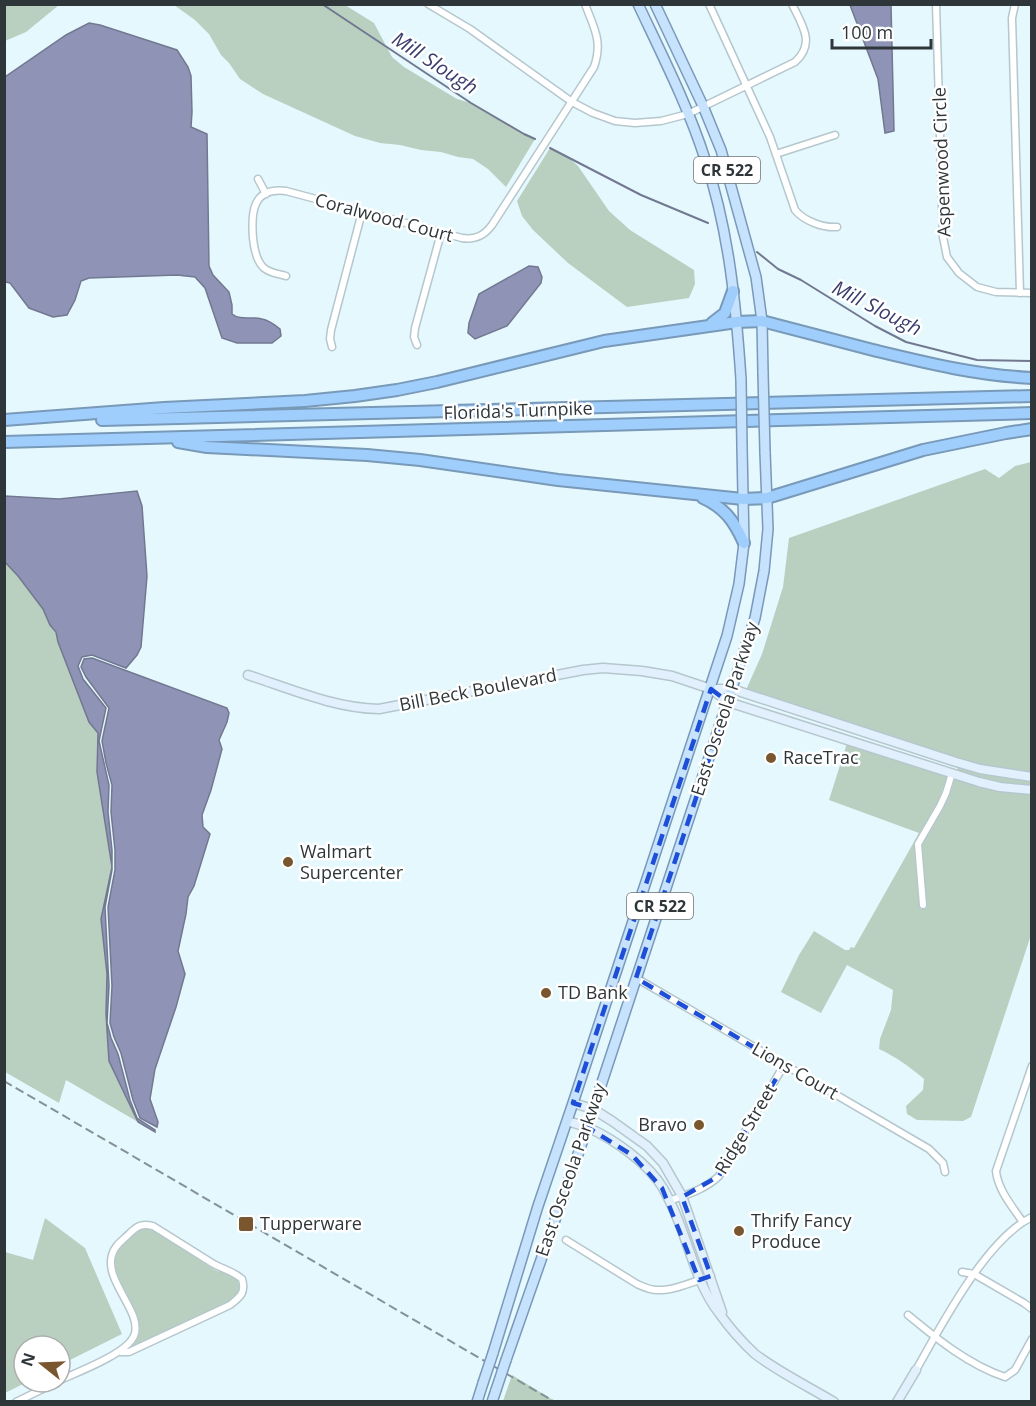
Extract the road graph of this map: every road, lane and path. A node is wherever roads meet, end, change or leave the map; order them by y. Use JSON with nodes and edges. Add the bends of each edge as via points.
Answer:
{"nodes":[{"id":1,"x":428,"y":4,"type":"edge"},
{"id":2,"x":585,"y":4,"type":"edge"},
{"id":3,"x":638,"y":4,"type":"edge"},
{"id":4,"x":655,"y":4,"type":"edge"},
{"id":5,"x":710,"y":4,"type":"edge"},
{"id":6,"x":792,"y":4,"type":"edge"},
{"id":7,"x":936,"y":4,"type":"edge"},
{"id":8,"x":1015,"y":4,"type":"edge"},
{"id":9,"x":747,"y":86,"type":"junction"},
{"id":10,"x":572,"y":102,"type":"junction"},
{"id":11,"x":703,"y":106,"type":"junction"},
{"id":12,"x":688,"y":114,"type":"junction"},
{"id":13,"x":835,"y":135,"type":"dead end"},
{"id":14,"x":776,"y":154,"type":"junction"},
{"id":15,"x":258,"y":179,"type":"dead end"},
{"id":16,"x":266,"y":194,"type":"junction"},
{"id":17,"x":362,"y":212,"type":"junction"},
{"id":18,"x":837,"y":227,"type":"dead end"},
{"id":19,"x":441,"y":233,"type":"junction"},
{"id":20,"x":286,"y":276,"type":"dead end"},
{"id":21,"x":734,"y":291,"type":"junction"},
{"id":22,"x":1020,"y":293,"type":"junction"},
{"id":23,"x":1032,"y":293,"type":"edge"},
{"id":24,"x":762,"y":321,"type":"junction"},
{"id":25,"x":737,"y":322,"type":"junction"},
{"id":26,"x":706,"y":326,"type":"junction"},
{"id":27,"x":417,"y":345,"type":"dead end"},
{"id":28,"x":332,"y":347,"type":"dead end"},
{"id":29,"x":1032,"y":378,"type":"edge"},
{"id":30,"x":1032,"y":396,"type":"edge"},
{"id":31,"x":1032,"y":413,"type":"edge"},
{"id":32,"x":4,"y":421,"type":"edge"},
{"id":33,"x":1032,"y":429,"type":"edge"},
{"id":34,"x":157,"y":438,"type":"junction"},
{"id":35,"x":4,"y":441,"type":"edge"},
{"id":36,"x":692,"y":493,"type":"junction"},
{"id":37,"x":743,"y":498,"type":"junction"},
{"id":38,"x":767,"y":498,"type":"junction"},
{"id":39,"x":744,"y":543,"type":"junction"},
{"id":40,"x":248,"y":675,"type":"dead end"},
{"id":41,"x":711,"y":689,"type":"junction"},
{"id":42,"x":732,"y":689,"type":"junction"},
{"id":43,"x":728,"y":702,"type":"junction"},
{"id":44,"x":956,"y":762,"type":"junction"},
{"id":45,"x":952,"y":773,"type":"junction"},
{"id":46,"x":1032,"y":777,"type":"edge"},
{"id":47,"x":1032,"y":790,"type":"edge"},
{"id":48,"x":923,"y":905,"type":"dead end"},
{"id":49,"x":636,"y":978,"type":"junction"},
{"id":50,"x":784,"y":1065,"type":"junction"},
{"id":51,"x":1032,"y":1066,"type":"edge"},
{"id":52,"x":573,"y":1103,"type":"junction"},
{"id":53,"x":593,"y":1109,"type":"junction"},
{"id":54,"x":567,"y":1121,"type":"junction"},
{"id":55,"x":587,"y":1127,"type":"junction"},
{"id":56,"x":945,"y":1172,"type":"dead end"},
{"id":57,"x":682,"y":1196,"type":"junction"},
{"id":58,"x":669,"y":1201,"type":"junction"},
{"id":59,"x":1032,"y":1217,"type":"edge"},
{"id":60,"x":1022,"y":1221,"type":"junction"},
{"id":61,"x":566,"y":1240,"type":"dead end"},
{"id":62,"x":962,"y":1272,"type":"dead end"},
{"id":63,"x":974,"y":1274,"type":"junction"},
{"id":64,"x":711,"y":1276,"type":"junction"},
{"id":65,"x":699,"y":1280,"type":"junction"},
{"id":66,"x":1032,"y":1309,"type":"edge"},
{"id":67,"x":908,"y":1315,"type":"dead end"},
{"id":68,"x":729,"y":1326,"type":"junction"},
{"id":69,"x":935,"y":1337,"type":"junction"},
{"id":70,"x":1032,"y":1339,"type":"edge"},
{"id":71,"x":121,"y":1352,"type":"junction"},
{"id":72,"x":916,"y":1370,"type":"joint"},
{"id":73,"x":72,"y":1375,"type":"edge"},
{"id":74,"x":31,"y":1394,"type":"edge"},
{"id":75,"x":16,"y":1401,"type":"edge"},
{"id":76,"x":477,"y":1401,"type":"edge"},
{"id":77,"x":492,"y":1401,"type":"edge"},
{"id":78,"x":834,"y":1401,"type":"edge"},
{"id":79,"x":897,"y":1401,"type":"edge"}],
"edges":[{"from":1,"to":10,"type":"street"},
{"from":2,"to":10,"type":"street","name":"Coralwood Court","via":[[598,50],[594,67]]},
{"from":3,"to":12,"type":"main road","name":"East Osceola Parkway","number":"CR 522"},
{"from":4,"to":11,"type":"main road","name":"East Osceola Parkway","number":"CR 522"},
{"from":5,"to":9,"type":"street"},
{"from":6,"to":9,"type":"street","via":[[805,33],[804,51],[792,65]]},
{"from":7,"to":22,"type":"street","name":"Aspenwood Circle","via":[[943,237],[947,257],[958,273],[977,287]]},
{"from":8,"to":22,"type":"street","via":[[1012,18]]},
{"from":9,"to":11,"type":"street"},
{"from":9,"to":14,"type":"street"},
{"from":10,"to":12,"type":"street","via":[[615,121],[661,121]]},
{"from":10,"to":19,"type":"street","name":"Coralwood Court","via":[[486,233],[470,239]]},
{"from":11,"to":12,"type":"street"},
{"from":11,"to":24,"type":"main road","name":"East Osceola Parkway","number":"CR 522","via":[[721,150],[746,236]]},
{"from":12,"to":21,"type":"main road","name":"East Osceola Parkway","number":"CR 522","via":[[718,206]]},
{"from":13,"to":14,"type":"street"},
{"from":14,"to":18,"type":"street","via":[[797,213],[822,226]]},
{"from":15,"to":16,"type":"street"},
{"from":16,"to":17,"type":"street","name":"Coralwood Court","via":[[286,191]]},
{"from":16,"to":20,"type":"street","via":[[253,210],[256,255],[265,268]]},
{"from":17,"to":19,"type":"street","name":"Coralwood Court"},
{"from":17,"to":28,"type":"street","via":[[330,330]]},
{"from":19,"to":27,"type":"street","via":[[415,328]]},
{"from":21,"to":25,"type":"main road","name":"East Osceola Parkway","number":"CR 522"},
{"from":21,"to":26,"type":"highway","via":[[725,314]]},
{"from":22,"to":23,"type":"street","name":"Aspenwood Circle"},
{"from":24,"to":25,"type":"highway"},
{"from":24,"to":29,"type":"highway","via":[[929,364]]},
{"from":24,"to":38,"type":"main road","name":"East Osceola Parkway","number":"CR 522","bridge":true},
{"from":25,"to":26,"type":"highway"},
{"from":25,"to":37,"type":"main road","name":"East Osceola Parkway","number":"CR 522","bridge":true},
{"from":26,"to":32,"type":"highway","via":[[604,341],[437,382],[355,396]]},
{"from":30,"to":32,"type":"highway","name":"Florida's Turnpike"},
{"from":31,"to":34,"type":"highway","name":"Florida's Turnpike"},
{"from":33,"to":38,"type":"highway","via":[[924,450]]},
{"from":34,"to":35,"type":"highway","name":"Florida's Turnpike"},
{"from":34,"to":36,"type":"highway","via":[[207,447],[420,460],[558,480]]},
{"from":36,"to":37,"type":"highway"},
{"from":36,"to":39,"type":"highway","via":[[726,512]]},
{"from":37,"to":38,"type":"highway"},
{"from":37,"to":39,"type":"main road","name":"East Osceola Parkway","number":"CR 522"},
{"from":38,"to":42,"type":"main road","name":"East Osceola Parkway","number":"CR 522","via":[[767,547],[760,594]]},
{"from":39,"to":41,"type":"main road","name":"East Osceola Parkway","number":"CR 522","via":[[739,584]]},
{"from":40,"to":41,"type":"street","name":"Bill Beck Boulevard","via":[[359,709],[379,709],[595,669],[657,673]]},
{"from":41,"to":42,"type":"street","name":"Bill Beck Boulevard"},
{"from":41,"to":43,"type":"street","name":"Bill Beck Boulevard"},
{"from":41,"to":52,"type":"main road","name":"East Osceola Parkway","number":"CR 522"},
{"from":42,"to":43,"type":"main road","name":"East Osceola Parkway","number":"CR 522"},
{"from":42,"to":44,"type":"street","name":"Bill Beck Boulevard"},
{"from":43,"to":45,"type":"street","name":"Bill Beck Boulevard"},
{"from":43,"to":49,"type":"main road","name":"East Osceola Parkway","number":"CR 522"},
{"from":44,"to":45,"type":"street"},
{"from":44,"to":46,"type":"street","name":"Bill Beck Boulevard"},
{"from":45,"to":47,"type":"street","name":"Bill Beck Boulevard","via":[[1000,787]]},
{"from":45,"to":48,"type":"street","via":[[940,806],[918,844]]},
{"from":49,"to":50,"type":"street","name":"Lions Court"},
{"from":49,"to":53,"type":"main road","name":"East Osceola Parkway","number":"CR 522"},
{"from":50,"to":56,"type":"street","name":"Lions Court","via":[[928,1149],[943,1163]]},
{"from":50,"to":57,"type":"street","name":"Ridge Street","via":[[719,1176]]},
{"from":51,"to":60,"type":"street","via":[[996,1171],[1000,1188]]},
{"from":52,"to":53,"type":"street"},
{"from":52,"to":54,"type":"main road","name":"East Osceola Parkway","number":"CR 522"},
{"from":53,"to":55,"type":"main road","name":"East Osceola Parkway","number":"CR 522"},
{"from":53,"to":57,"type":"street","via":[[647,1146],[663,1162]]},
{"from":54,"to":55,"type":"street"},
{"from":54,"to":76,"type":"main road","name":"East Osceola Parkway","number":"CR 522","bridge":true},
{"from":55,"to":58,"type":"street","via":[[632,1155],[650,1172]]},
{"from":55,"to":77,"type":"main road","name":"East Osceola Parkway","number":"CR 522","bridge":true},
{"from":57,"to":58,"type":"street","name":"Ridge Street"},
{"from":57,"to":64,"type":"street"},
{"from":58,"to":65,"type":"street"},
{"from":59,"to":60,"type":"street"},
{"from":60,"to":63,"type":"street"},
{"from":61,"to":65,"type":"street","via":[[646,1288],[667,1289]]},
{"from":62,"to":63,"type":"street"},
{"from":63,"to":66,"type":"street"},
{"from":63,"to":69,"type":"street"},
{"from":64,"to":65,"type":"street"},
{"from":64,"to":68,"type":"street"},
{"from":65,"to":68,"type":"street"},
{"from":67,"to":69,"type":"street"},
{"from":68,"to":78,"type":"street","via":[[767,1362]]},
{"from":69,"to":70,"type":"street","via":[[991,1373],[1005,1377],[1015,1370]]},
{"from":69,"to":72,"type":"street"},
{"from":71,"to":71,"type":"street","via":[[129,1352],[230,1305],[243,1291],[242,1279],[153,1226],[139,1225],[113,1251],[111,1260],[112,1272],[136,1326],[132,1341]]},
{"from":71,"to":73,"type":"street"},
{"from":72,"to":79,"type":"street"},
{"from":74,"to":75,"type":"street"}]}
